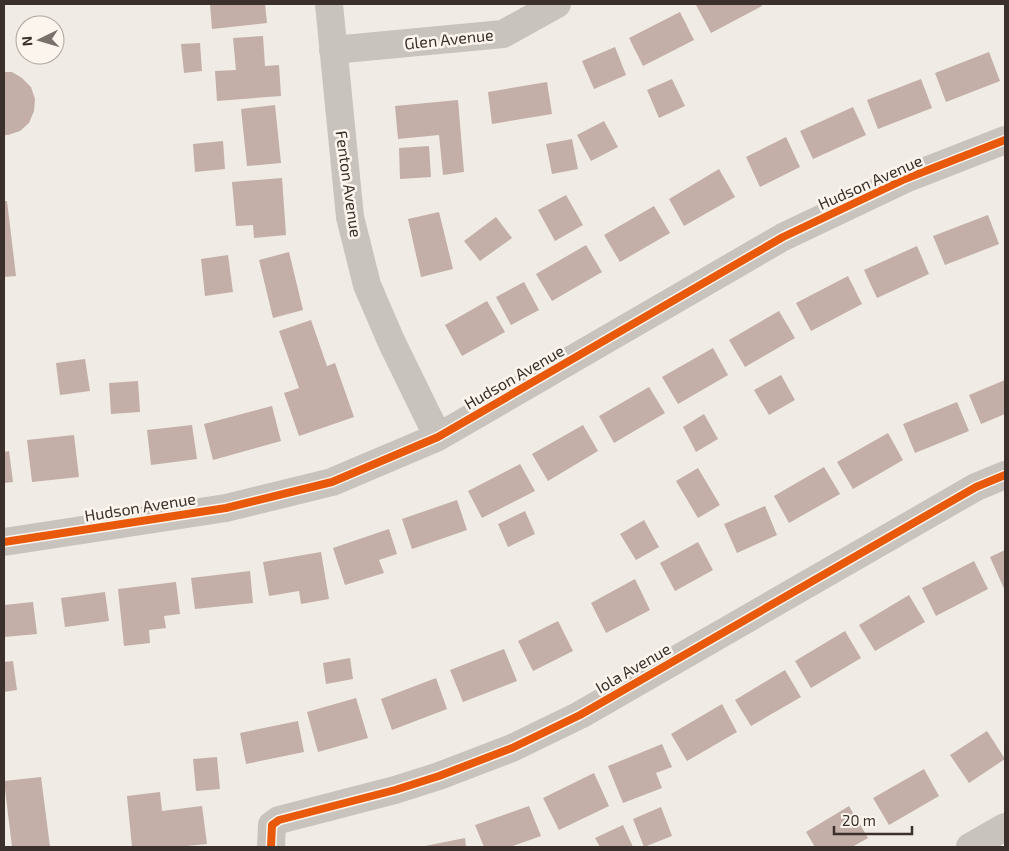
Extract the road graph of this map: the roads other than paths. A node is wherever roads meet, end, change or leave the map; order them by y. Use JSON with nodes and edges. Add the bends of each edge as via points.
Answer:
{"nodes":[{"id":1,"x":329,"y":4,"type":"edge"},
{"id":2,"x":557,"y":4,"type":"edge"},
{"id":3,"x":333,"y":50,"type":"junction"},
{"id":4,"x":1005,"y":140,"type":"edge"},
{"id":5,"x":438,"y":437,"type":"junction"},
{"id":6,"x":1005,"y":475,"type":"edge"},
{"id":7,"x":4,"y":542,"type":"edge"},
{"id":8,"x":1005,"y":827,"type":"edge"},
{"id":9,"x":271,"y":847,"type":"edge"},
{"id":10,"x":970,"y":847,"type":"edge"}],
"edges":[{"from":1,"to":3,"type":"street","name":"Fenton Avenue"},
{"from":2,"to":3,"type":"street","name":"Glen Avenue","via":[[503,34]]},
{"from":3,"to":5,"type":"street","name":"Fenton Avenue","via":[[350,217],[367,285]]},
{"from":4,"to":5,"type":"street","name":"Hudson Avenue","via":[[905,179],[783,237]]},
{"from":5,"to":7,"type":"street","name":"Hudson Avenue","via":[[332,482],[226,508]]},
{"from":6,"to":9,"type":"street","name":"Iola Avenue","via":[[976,486],[580,715],[512,748],[439,776],[280,820],[272,825]]},
{"from":8,"to":10,"type":"street"}]}
